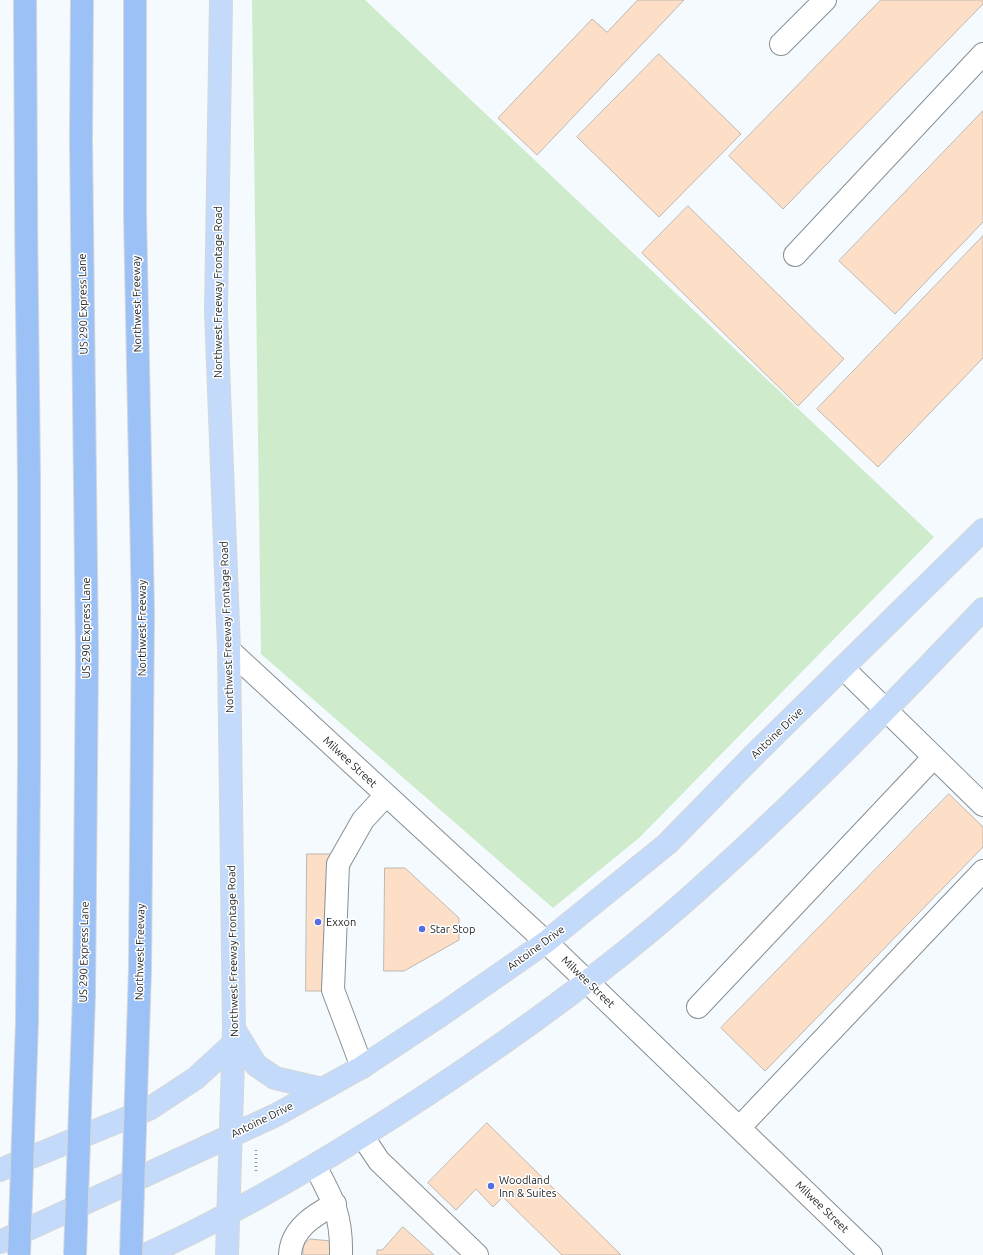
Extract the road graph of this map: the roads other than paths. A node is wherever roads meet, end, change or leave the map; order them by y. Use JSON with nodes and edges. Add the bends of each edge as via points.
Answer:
{"nodes":[{"id":1,"x":25,"y":0,"type":"edge"},
{"id":2,"x":82,"y":0,"type":"edge"},
{"id":3,"x":135,"y":0,"type":"edge"},
{"id":4,"x":222,"y":0,"type":"edge"},
{"id":5,"x":825,"y":0,"type":"edge"},
{"id":6,"x":781,"y":44,"type":"dead end"},
{"id":7,"x":983,"y":54,"type":"edge"},
{"id":8,"x":795,"y":255,"type":"dead end"},
{"id":9,"x":983,"y":530,"type":"edge"},
{"id":10,"x":983,"y":609,"type":"edge"},
{"id":11,"x":229,"y":650,"type":"junction"},
{"id":12,"x":843,"y":668,"type":"junction"},
{"id":13,"x":887,"y":710,"type":"junction"},
{"id":14,"x":933,"y":758,"type":"junction"},
{"id":15,"x":386,"y":795,"type":"junction"},
{"id":16,"x":983,"y":805,"type":"edge"},
{"id":17,"x":983,"y":871,"type":"edge"},
{"id":18,"x":546,"y":942,"type":"junction"},
{"id":19,"x":588,"y":982,"type":"junction"},
{"id":20,"x":698,"y":1007,"type":"dead end"},
{"id":21,"x":234,"y":1036,"type":"junction"},
{"id":22,"x":362,"y":1067,"type":"junction"},
{"id":23,"x":322,"y":1089,"type":"junction"},
{"id":24,"x":739,"y":1128,"type":"junction"},
{"id":25,"x":231,"y":1135,"type":"junction"},
{"id":26,"x":363,"y":1137,"type":"junction"},
{"id":27,"x":315,"y":1166,"type":"junction"},
{"id":28,"x":0,"y":1170,"type":"edge"},
{"id":29,"x":335,"y":1204,"type":"junction"},
{"id":30,"x":229,"y":1216,"type":"junction"},
{"id":31,"x":0,"y":1242,"type":"edge"},
{"id":32,"x":19,"y":1255,"type":"edge"},
{"id":33,"x":75,"y":1255,"type":"edge"},
{"id":34,"x":131,"y":1255,"type":"edge"},
{"id":35,"x":145,"y":1255,"type":"edge"},
{"id":36,"x":227,"y":1255,"type":"edge"},
{"id":37,"x":290,"y":1255,"type":"edge"},
{"id":38,"x":341,"y":1255,"type":"edge"},
{"id":39,"x":477,"y":1255,"type":"edge"},
{"id":40,"x":871,"y":1255,"type":"edge"}],
"edges":[{"from":1,"to":32,"type":"highway","bridge":true,"via":[[29,790],[27,1022]]},
{"from":2,"to":33,"type":"highway","name":"US 290 Express Lane","bridge":true,"via":[[81,140],[87,655],[84,995]]},
{"from":3,"to":34,"type":"highway","name":"Northwest Freeway","bridge":true,"via":[[135,214],[143,612],[140,969]]},
{"from":4,"to":11,"type":"main road","name":"Northwest Freeway Frontage Road","via":[[216,312]]},
{"from":5,"to":6,"type":"street"},
{"from":7,"to":8,"type":"street"},
{"from":9,"to":12,"type":"main road","name":"Antoine Drive"},
{"from":10,"to":13,"type":"main road"},
{"from":11,"to":15,"type":"street","name":"Milwee Street"},
{"from":11,"to":21,"type":"main road","name":"Northwest Freeway Frontage Road"},
{"from":12,"to":13,"type":"street"},
{"from":12,"to":18,"type":"main road","name":"Antoine Drive","via":[[667,844]]},
{"from":13,"to":14,"type":"street"},
{"from":13,"to":19,"type":"main road","via":[[769,825],[680,906]]},
{"from":14,"to":16,"type":"street"},
{"from":14,"to":20,"type":"street"},
{"from":15,"to":18,"type":"street","name":"Milwee Street"},
{"from":15,"to":22,"type":"street","via":[[363,820],[338,864],[333,990]]},
{"from":17,"to":24,"type":"street"},
{"from":18,"to":19,"type":"street","name":"Milwee Street"},
{"from":18,"to":22,"type":"main road","name":"Antoine Drive"},
{"from":19,"to":24,"type":"street","name":"Milwee Street"},
{"from":19,"to":26,"type":"main road","via":[[507,1041]]},
{"from":21,"to":23,"type":"main road","via":[[256,1065],[275,1078]]},
{"from":21,"to":25,"type":"main road","name":"Northwest Freeway Frontage Road"},
{"from":21,"to":28,"type":"main road","via":[[196,1078],[149,1109]]},
{"from":22,"to":23,"type":"main road","name":"Antoine Drive"},
{"from":23,"to":25,"type":"main road","name":"Antoine Drive","via":[[276,1115]]},
{"from":24,"to":40,"type":"street","name":"Milwee Street"},
{"from":25,"to":30,"type":"main road","name":"Northwest Freeway Frontage Road"},
{"from":25,"to":31,"type":"main road","name":"Antoine Drive"},
{"from":26,"to":27,"type":"main road"},
{"from":26,"to":39,"type":"street","via":[[379,1160]]},
{"from":27,"to":29,"type":"street"},
{"from":27,"to":30,"type":"main road"},
{"from":29,"to":37,"type":"street","via":[[316,1214],[298,1229]]},
{"from":29,"to":38,"type":"street","via":[[342,1235]]},
{"from":30,"to":35,"type":"main road"},
{"from":30,"to":36,"type":"main road","name":"Northwest Freeway Frontage Road"}]}
